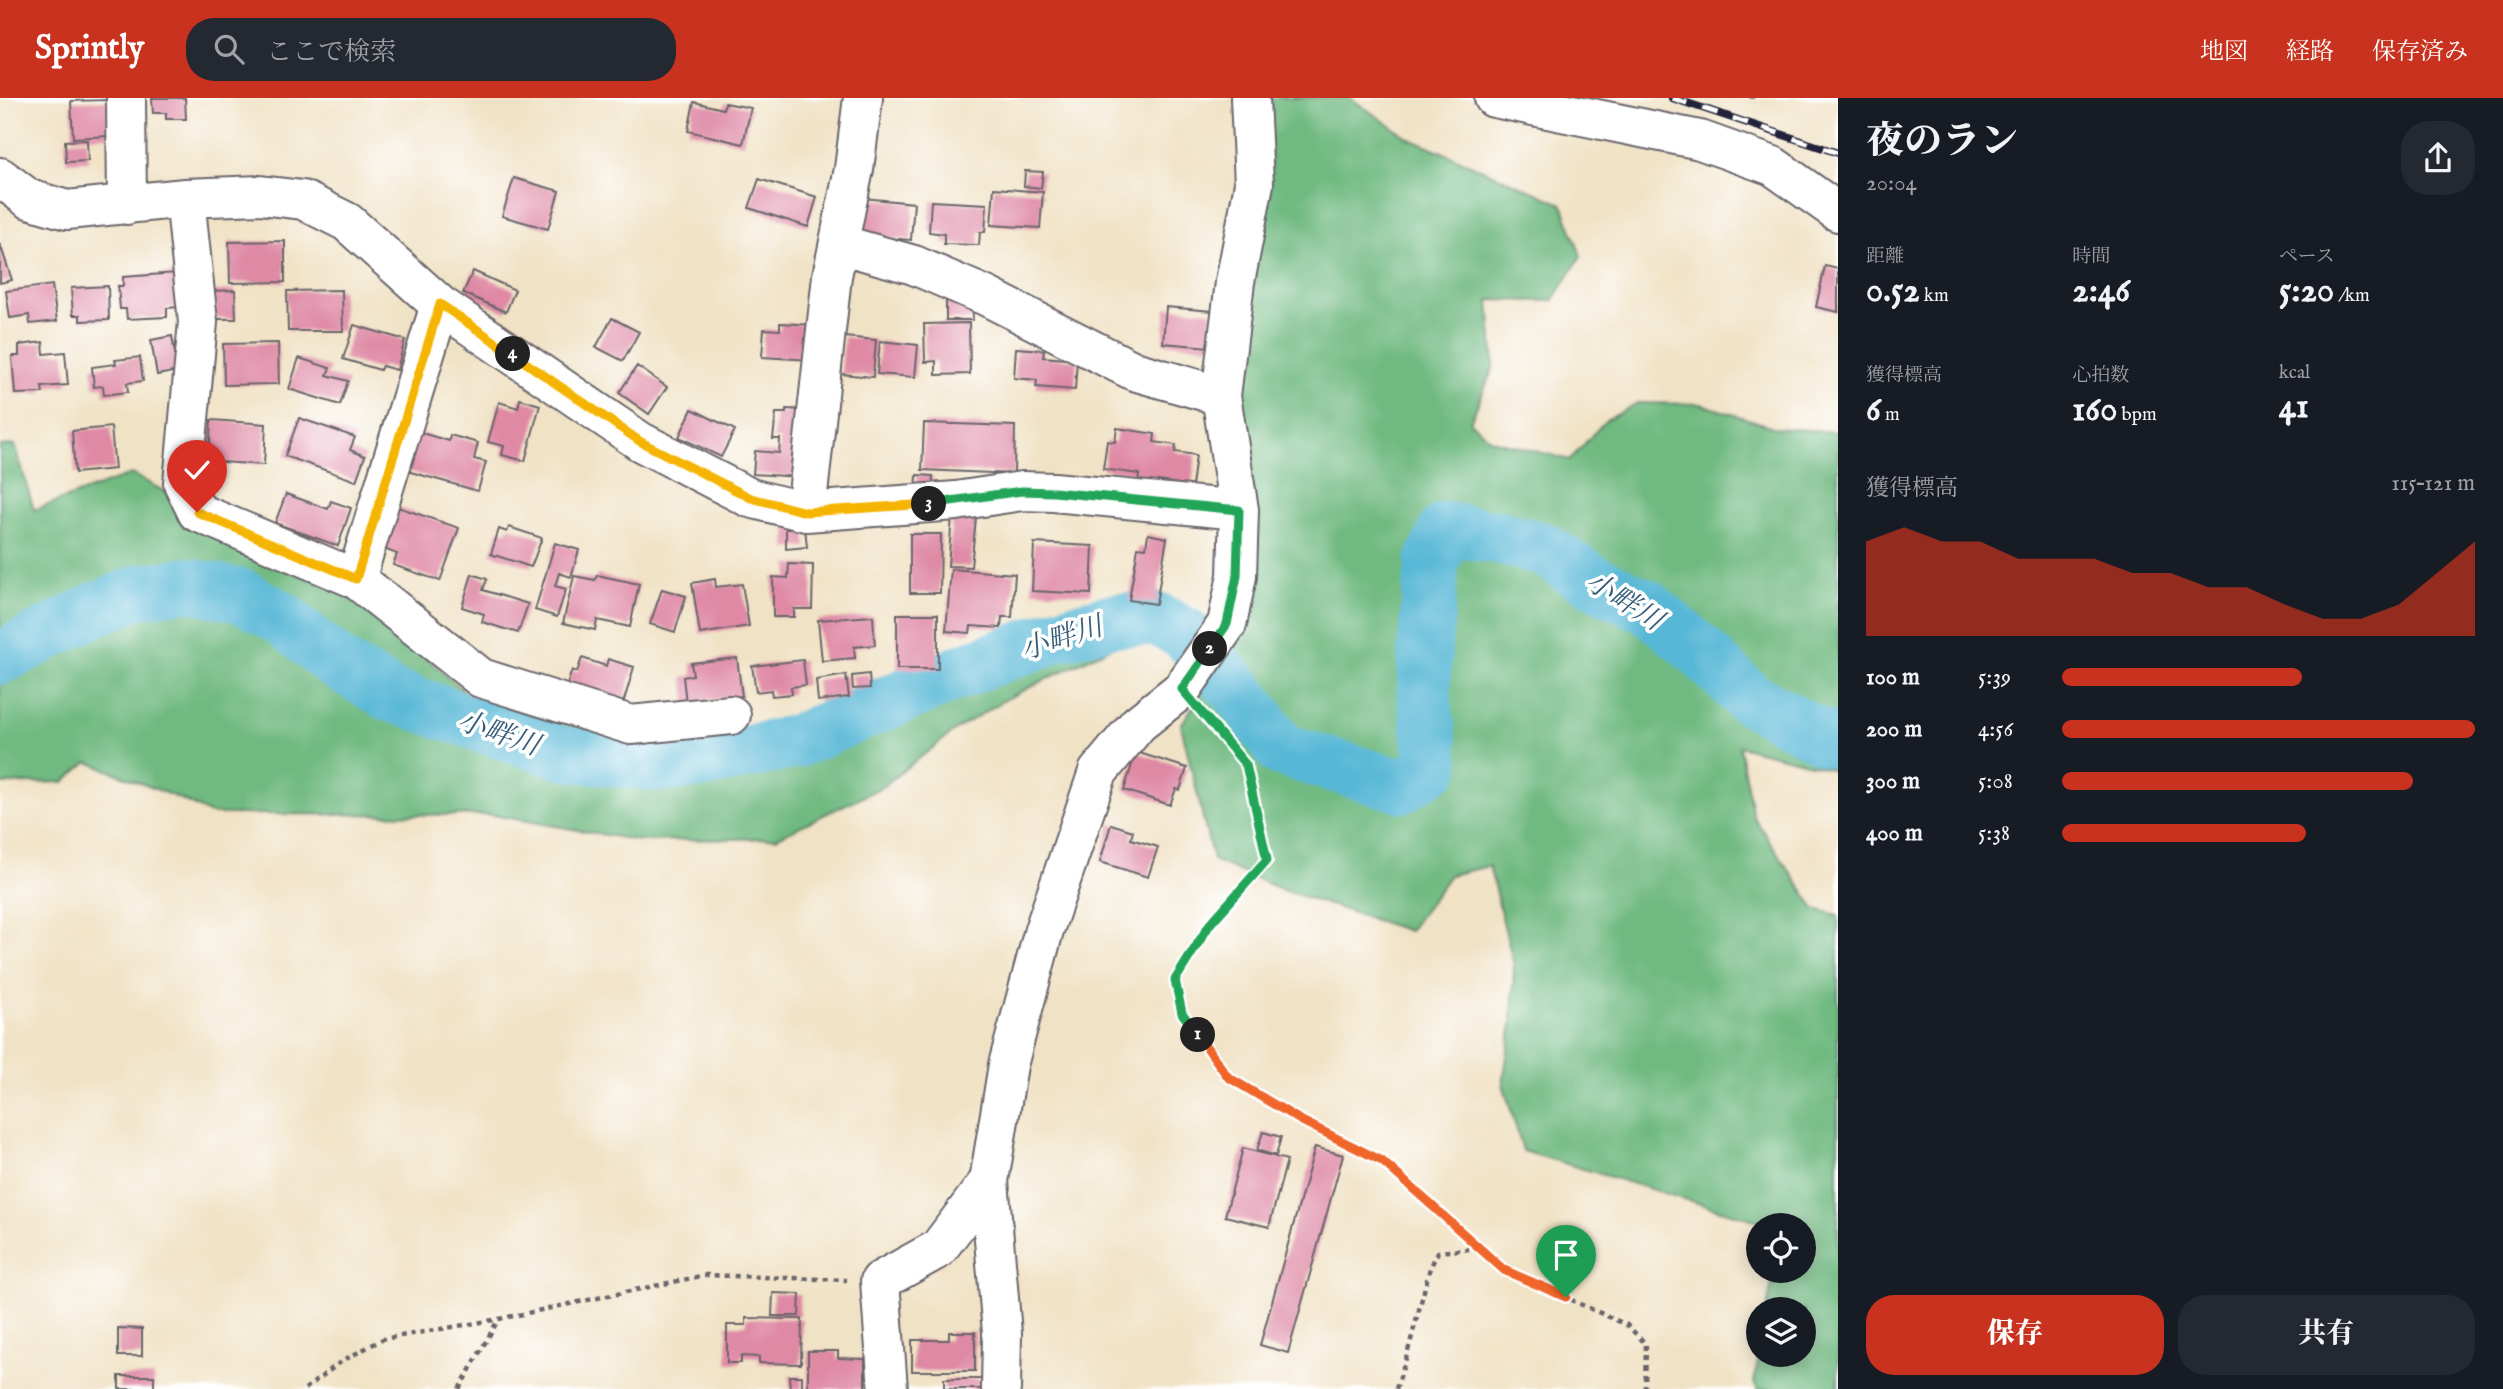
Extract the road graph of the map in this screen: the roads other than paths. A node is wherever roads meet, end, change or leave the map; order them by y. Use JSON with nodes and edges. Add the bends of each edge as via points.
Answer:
{"nodes":[{"id":1,"x":126,"y":98,"type":"edge"},
{"id":2,"x":863,"y":98,"type":"edge"},
{"id":3,"x":1250,"y":98,"type":"edge"},
{"id":4,"x":1494,"y":98,"type":"edge"},
{"id":5,"x":0,"y":177,"type":"edge"},
{"id":6,"x":185,"y":198,"type":"junction"},
{"id":7,"x":127,"y":205,"type":"junction"},
{"id":8,"x":1838,"y":212,"type":"edge"},
{"id":9,"x":839,"y":244,"type":"junction"},
{"id":10,"x":440,"y":304,"type":"junction"},
{"id":11,"x":1221,"y":396,"type":"junction"},
{"id":12,"x":1239,"y":510,"type":"junction"},
{"id":13,"x":806,"y":512,"type":"junction"},
{"id":14,"x":356,"y":579,"type":"junction"},
{"id":15,"x":731,"y":715,"type":"dead end"},
{"id":16,"x":989,"y":1181,"type":"junction"},
{"id":17,"x":888,"y":1389,"type":"edge"},
{"id":18,"x":1001,"y":1389,"type":"edge"}],
"edges":[{"from":1,"to":7,"type":"street"},
{"from":2,"to":9,"type":"street"},
{"from":3,"to":11,"type":"street","via":[[1254,184],[1235,282]]},
{"from":4,"to":8,"type":"street","via":[[1700,141],[1773,166]]},
{"from":5,"to":7,"type":"street","via":[[29,199],[67,210]]},
{"from":6,"to":7,"type":"street"},
{"from":6,"to":10,"type":"street","via":[[260,195],[303,201],[346,222]]},
{"from":6,"to":14,"type":"street","via":[[198,322],[183,483],[197,512]]},
{"from":9,"to":11,"type":"street","via":[[914,265],[1134,371]]},
{"from":9,"to":13,"type":"street"},
{"from":10,"to":13,"type":"street","via":[[641,442],[751,498]]},
{"from":10,"to":14,"type":"street"},
{"from":11,"to":12,"type":"street"},
{"from":12,"to":13,"type":"street","via":[[1022,491],[956,502]]},
{"from":12,"to":16,"type":"street","via":[[1237,576],[1227,624],[1191,676],[1138,724],[1098,772],[1044,930],[1008,1065]]},
{"from":14,"to":15,"type":"street","via":[[481,678],[631,725]]},
{"from":16,"to":17,"type":"street","via":[[938,1249],[880,1281]]},
{"from":16,"to":18,"type":"street","via":[[1002,1333]]}]}
